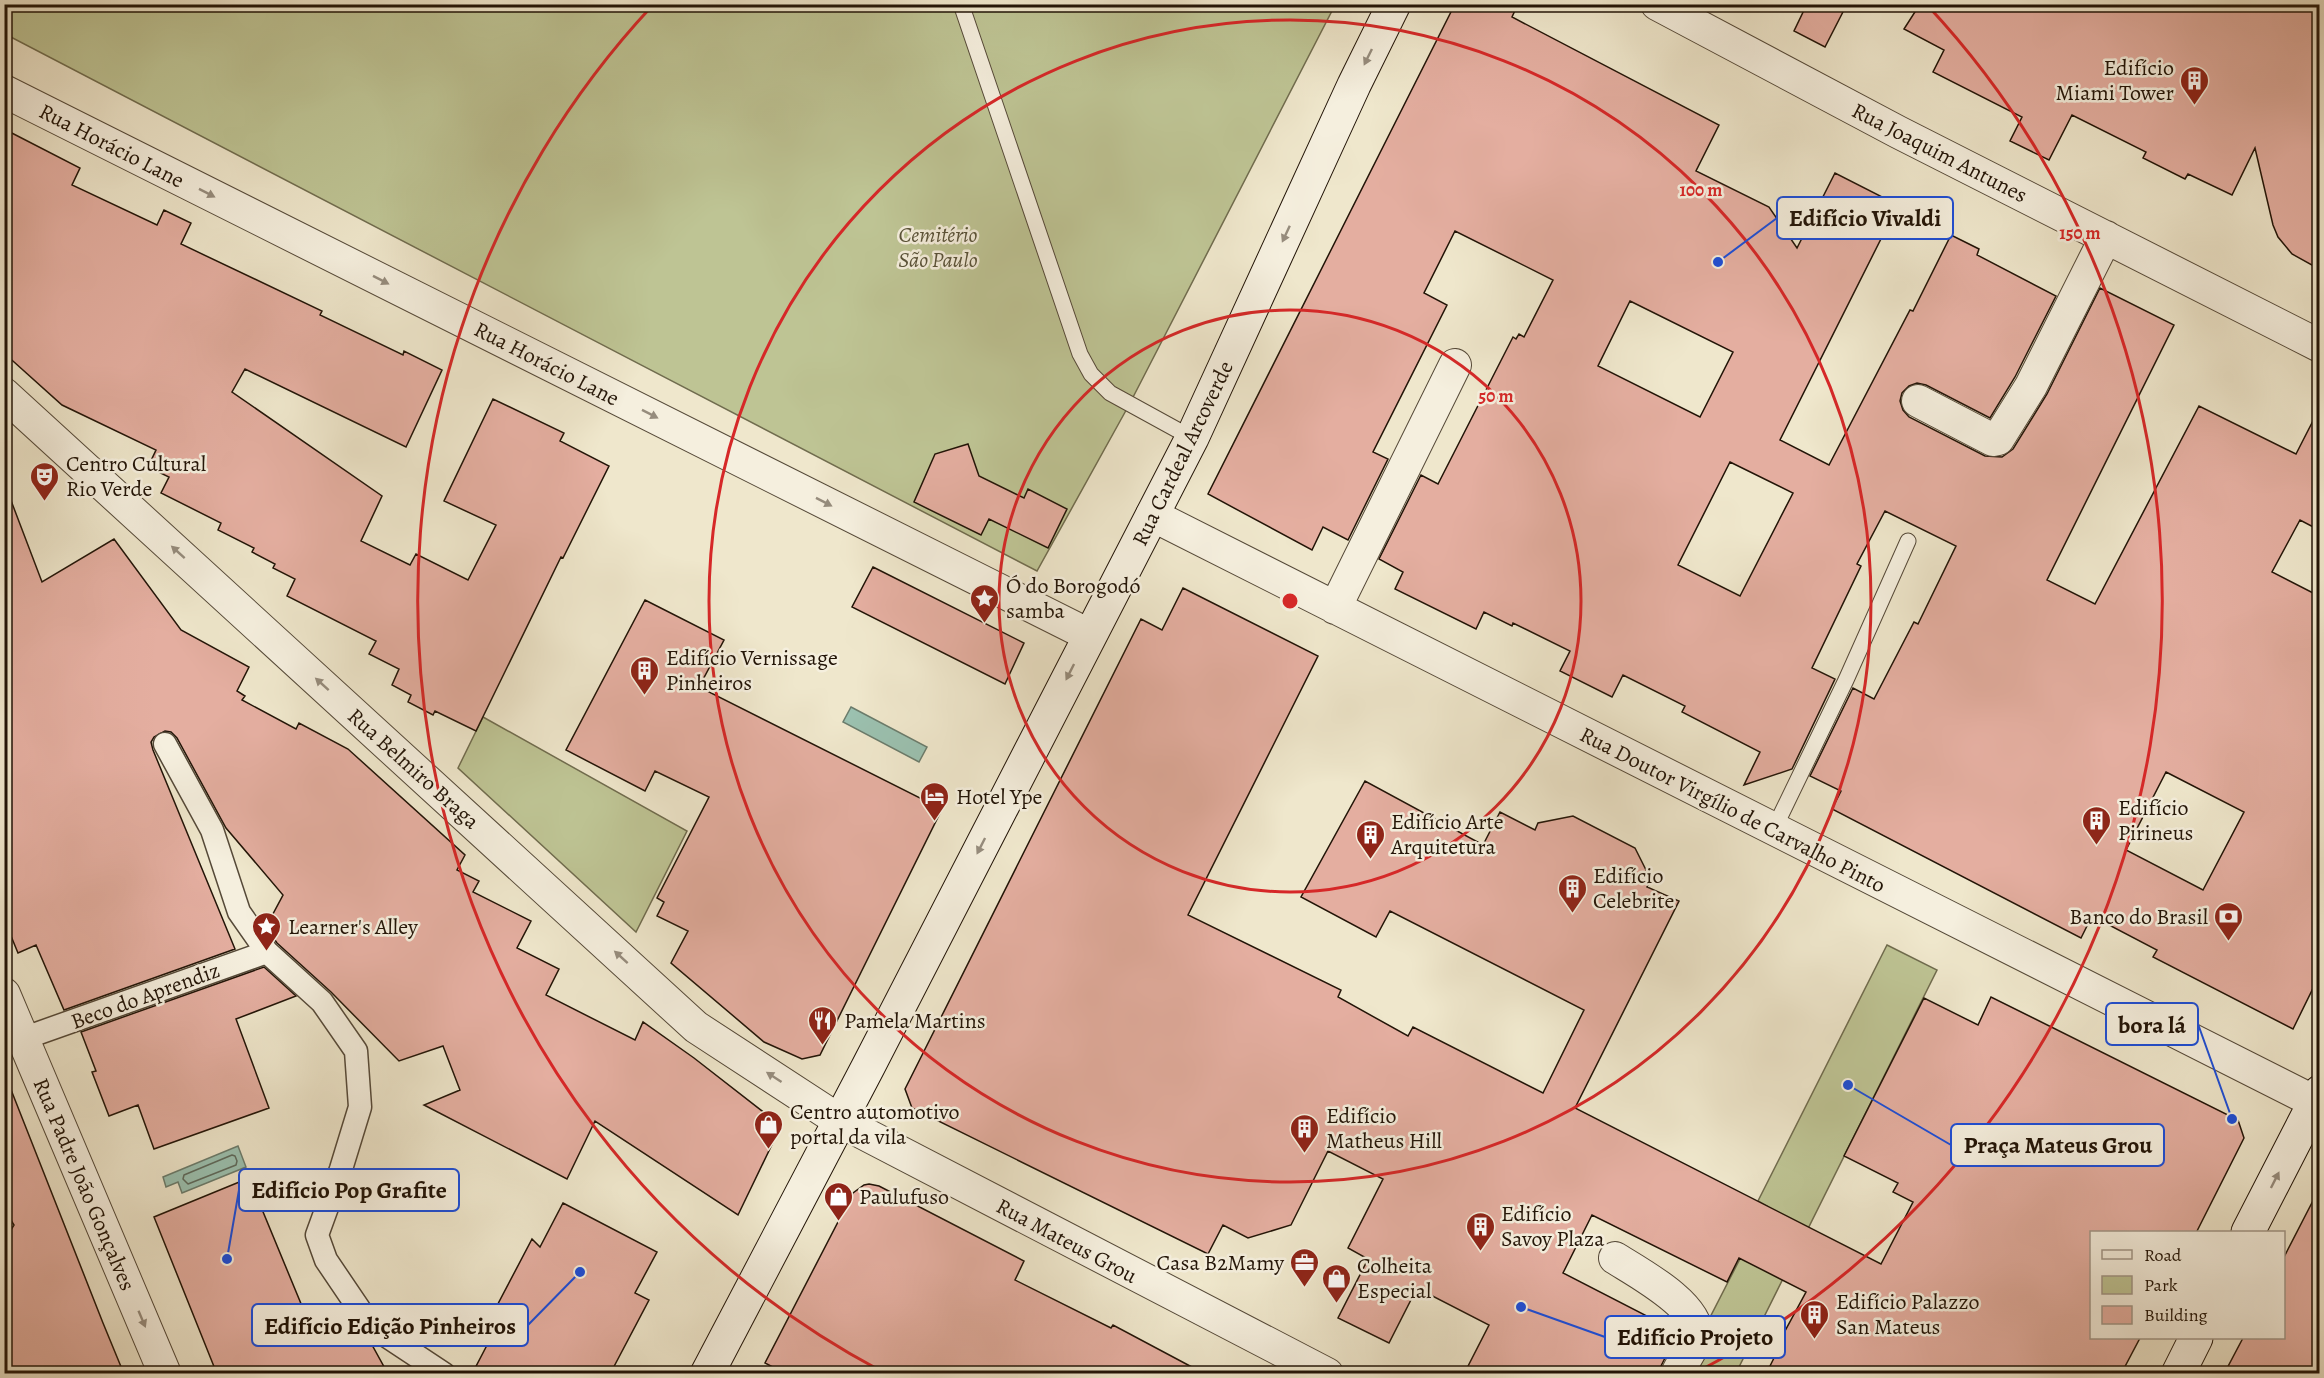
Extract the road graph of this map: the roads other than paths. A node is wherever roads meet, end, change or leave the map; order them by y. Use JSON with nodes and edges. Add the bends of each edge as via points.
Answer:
{"nodes":[{"id":1,"x":961,"y":4,"type":"edge"},
{"id":2,"x":1394,"y":4,"type":"edge"},
{"id":3,"x":1657,"y":4,"type":"edge"},
{"id":4,"x":4,"y":91,"type":"edge"},
{"id":5,"x":2106,"y":237,"type":"junction"},
{"id":6,"x":2319,"y":346,"type":"edge"},
{"id":7,"x":1455,"y":365,"type":"dead end"},
{"id":8,"x":4,"y":394,"type":"edge"},
{"id":9,"x":1917,"y":401,"type":"dead end"},
{"id":10,"x":1192,"y":438,"type":"junction"},
{"id":11,"x":1152,"y":515,"type":"junction"},
{"id":12,"x":1908,"y":541,"type":"dead end"},
{"id":13,"x":1335,"y":608,"type":"junction"},
{"id":14,"x":1089,"y":634,"type":"junction"},
{"id":15,"x":165,"y":744,"type":"dead end"},
{"id":16,"x":1774,"y":830,"type":"junction"},
{"id":17,"x":267,"y":952,"type":"junction"},
{"id":18,"x":4,"y":994,"type":"edge"},
{"id":19,"x":22,"y":1039,"type":"junction"},
{"id":20,"x":2317,"y":1097,"type":"edge"},
{"id":21,"x":840,"y":1121,"type":"junction"},
{"id":22,"x":2249,"y":1231,"type":"edge"},
{"id":23,"x":1615,"y":1258,"type":"dead end"},
{"id":24,"x":2196,"y":1339,"type":"edge"},
{"id":25,"x":165,"y":1374,"type":"edge"},
{"id":26,"x":444,"y":1374,"type":"edge"},
{"id":27,"x":707,"y":1374,"type":"edge"},
{"id":28,"x":1327,"y":1374,"type":"edge"},
{"id":29,"x":1677,"y":1374,"type":"edge"},
{"id":30,"x":2178,"y":1374,"type":"edge"}],
"edges":[{"from":1,"to":10,"type":"lane","via":[[1080,354],[1091,374],[1110,393]]},
{"from":2,"to":10,"type":"main road","name":"Rua Cardeal Arcoverde","one_way":true},
{"from":3,"to":5,"type":"street","name":"Rua Joaquim Antunes"},
{"from":4,"to":14,"type":"street","name":"Rua Horácio Lane","one_way":true},
{"from":5,"to":6,"type":"street","name":"Rua Joaquim Antunes"},
{"from":5,"to":9,"type":"street","via":[[2031,386],[1998,439],[1993,440]]},
{"from":7,"to":13,"type":"street"},
{"from":21,"to":8,"type":"street","name":"Rua Belmiro Braga","one_way":true,"via":[[696,1027]]},
{"from":10,"to":11,"type":"main road","name":"Rua Cardeal Arcoverde"},
{"from":11,"to":13,"type":"street","name":"Rua Doutor Virgílio de Carvalho Pinto"},
{"from":11,"to":14,"type":"main road","name":"Rua Cardeal Arcoverde"},
{"from":12,"to":16,"type":"lane"},
{"from":13,"to":16,"type":"street","name":"Rua Doutor Virgílio de Carvalho Pinto"},
{"from":14,"to":21,"type":"main road","name":"Rua Cardeal Arcoverde","one_way":true},
{"from":15,"to":17,"type":"street","via":[[212,830],[239,912]]},
{"from":16,"to":20,"type":"street","name":"Rua Doutor Virgílio de Carvalho Pinto"},
{"from":17,"to":19,"type":"street","name":"Beco do Aprendiz"},
{"from":17,"to":26,"type":"street","via":[[322,1002],[356,1051],[360,1107],[316,1235],[326,1260],[370,1325]]},
{"from":18,"to":19,"type":"street","name":"Rua Padre João Gonçalves"},
{"from":19,"to":25,"type":"street","name":"Rua Padre João Gonçalves","one_way":true},
{"from":22,"to":20,"type":"main road","one_way":true},
{"from":21,"to":27,"type":"main road","name":"Rua Cardeal Arcoverde"},
{"from":21,"to":28,"type":"street","name":"Rua Mateus Grou"},
{"from":23,"to":29,"type":"street","via":[[1671,1296],[1694,1323],[1696,1336]]},
{"from":24,"to":30,"type":"main road"}]}
